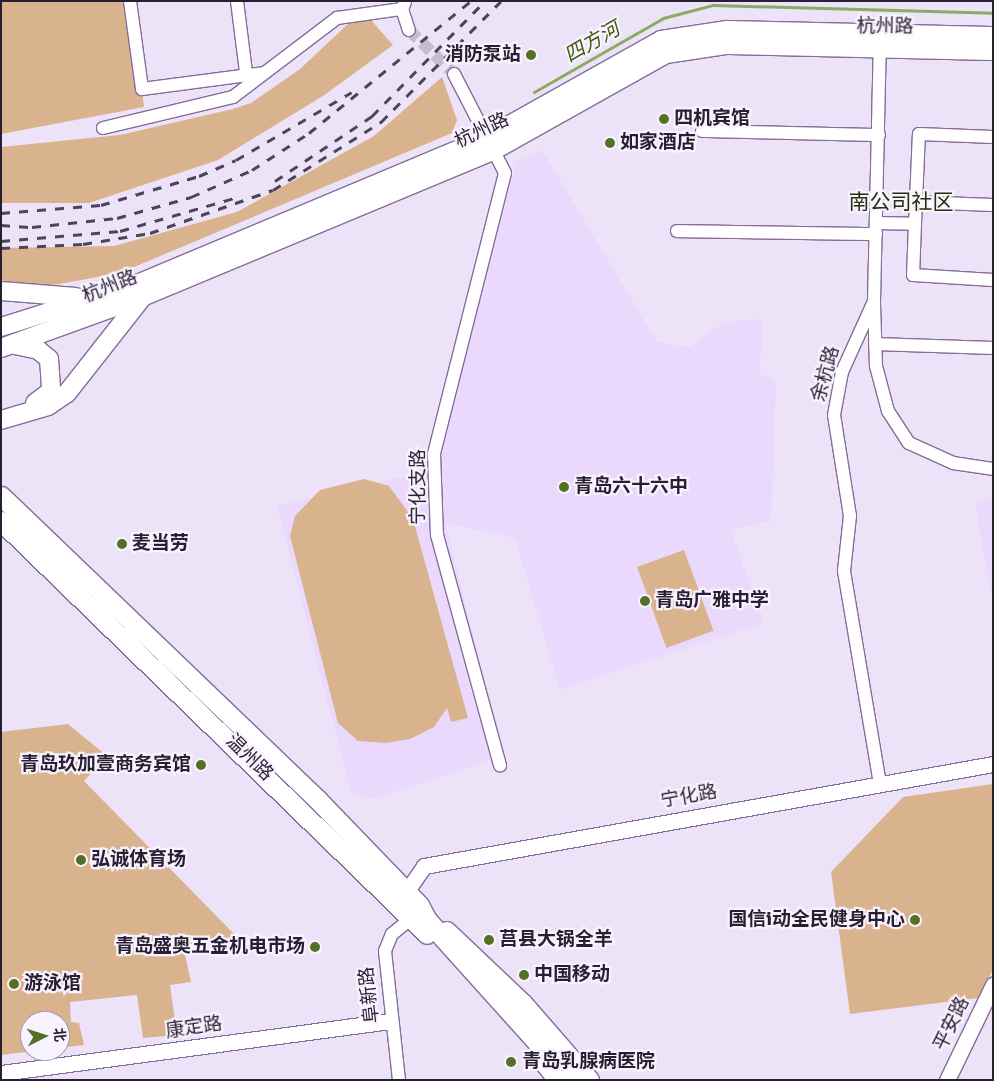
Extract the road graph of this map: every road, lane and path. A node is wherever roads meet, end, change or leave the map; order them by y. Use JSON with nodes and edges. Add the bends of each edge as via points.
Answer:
{"nodes":[{"id":1,"x":130,"y":1,"type":"edge"},
{"id":2,"x":237,"y":1,"type":"edge"},
{"id":3,"x":401,"y":4,"type":"edge"},
{"id":4,"x":409,"y":30,"type":"tunnel mouth"},
{"id":5,"x":993,"y":36,"type":"edge"},
{"id":6,"x":880,"y":41,"type":"junction"},
{"id":7,"x":993,"y":51,"type":"edge"},
{"id":8,"x":246,"y":72,"type":"junction"},
{"id":9,"x":263,"y":73,"type":"junction"},
{"id":10,"x":454,"y":74,"type":"tunnel mouth"},
{"id":11,"x":103,"y":128,"type":"dead end"},
{"id":12,"x":702,"y":131,"type":"dead end"},
{"id":13,"x":879,"y":135,"type":"junction"},
{"id":14,"x":993,"y":137,"type":"edge"},
{"id":15,"x":490,"y":144,"type":"junction"},
{"id":16,"x":916,"y":202,"type":"junction"},
{"id":17,"x":993,"y":205,"type":"edge"},
{"id":18,"x":915,"y":224,"type":"junction"},
{"id":19,"x":876,"y":228,"type":"junction"},
{"id":20,"x":677,"y":231,"type":"dead end"},
{"id":21,"x":993,"y":280,"type":"edge"},
{"id":22,"x":1,"y":291,"type":"edge"},
{"id":23,"x":102,"y":296,"type":"junction"},
{"id":24,"x":142,"y":298,"type":"junction"},
{"id":25,"x":874,"y":301,"type":"junction"},
{"id":26,"x":1,"y":327,"type":"edge"},
{"id":27,"x":875,"y":344,"type":"junction"},
{"id":28,"x":8,"y":346,"type":"edge"},
{"id":29,"x":993,"y":348,"type":"edge"},
{"id":30,"x":1,"y":413,"type":"edge"},
{"id":31,"x":1,"y":420,"type":"edge"},
{"id":32,"x":993,"y":469,"type":"edge"},
{"id":33,"x":1,"y":496,"type":"edge"},
{"id":34,"x":1,"y":521,"type":"edge"},
{"id":35,"x":993,"y":764,"type":"edge"},
{"id":36,"x":500,"y":766,"type":"dead end"},
{"id":37,"x":880,"y":784,"type":"junction"},
{"id":38,"x":412,"y":905,"type":"junction"},
{"id":39,"x":993,"y":985,"type":"edge"},
{"id":40,"x":492,"y":999,"type":"junction"},
{"id":41,"x":391,"y":1021,"type":"junction"},
{"id":42,"x":536,"y":1037,"type":"junction"},
{"id":43,"x":1,"y":1073,"type":"edge"},
{"id":44,"x":399,"y":1080,"type":"edge"},
{"id":45,"x":557,"y":1080,"type":"edge"},
{"id":46,"x":571,"y":1080,"type":"edge"},
{"id":47,"x":590,"y":1080,"type":"edge"},
{"id":48,"x":947,"y":1080,"type":"edge"}],
"edges":[{"from":1,"to":8,"type":"street","via":[[142,89]]},
{"from":2,"to":8,"type":"street"},
{"from":3,"to":4,"type":"street"},
{"from":3,"to":9,"type":"street","via":[[337,18]]},
{"from":5,"to":6,"type":"main road","name":"杭州路"},
{"from":6,"to":7,"type":"main road","name":"杭州路"},
{"from":6,"to":13,"type":"street","name":"余杭路"},
{"from":6,"to":15,"type":"main road","name":"杭州路","via":[[704,31],[661,40]]},
{"from":8,"to":9,"type":"street"},
{"from":9,"to":11,"type":"street","via":[[233,96]]},
{"from":10,"to":15,"type":"street","name":"宁化支路"},
{"from":12,"to":13,"type":"street"},
{"from":13,"to":19,"type":"street","name":"余杭路"},
{"from":14,"to":16,"type":"street","via":[[919,134]]},
{"from":15,"to":23,"type":"main road","name":"杭州路"},
{"from":15,"to":24,"type":"main road","name":"杭州路"},
{"from":15,"to":36,"type":"street","name":"宁化支路","via":[[505,173],[504,184],[434,454],[437,535]]},
{"from":16,"to":17,"type":"street"},
{"from":16,"to":18,"type":"street"},
{"from":18,"to":19,"type":"street"},
{"from":18,"to":21,"type":"street","via":[[913,276]]},
{"from":19,"to":20,"type":"street"},
{"from":19,"to":25,"type":"street","name":"余杭路"},
{"from":22,"to":23,"type":"main road","via":[[51,298]]},
{"from":23,"to":26,"type":"main road","name":"杭州路"},
{"from":24,"to":28,"type":"main road","name":"杭州路"},
{"from":24,"to":31,"type":"main road","via":[[67,393],[48,406]]},
{"from":25,"to":27,"type":"street"},
{"from":25,"to":37,"type":"street","name":"余杭路","via":[[842,372],[834,415],[850,516],[844,571]]},
{"from":27,"to":29,"type":"street"},
{"from":27,"to":32,"type":"street","via":[[888,411],[909,443],[953,463]]},
{"from":28,"to":30,"type":"main road","via":[[38,350],[49,359],[54,380],[44,398]]},
{"from":33,"to":38,"type":"main road","name":"温州路","via":[[316,799]]},
{"from":34,"to":38,"type":"main road","name":"温州路"},
{"from":35,"to":37,"type":"street","name":"宁化路"},
{"from":37,"to":38,"type":"street","name":"宁化路","via":[[424,866]]},
{"from":38,"to":40,"type":"main road","name":"温州路"},
{"from":38,"to":41,"type":"street","name":"阜新路","via":[[392,934],[385,951]]},
{"from":38,"to":42,"type":"main road","name":"温州路"},
{"from":38,"to":47,"type":"main road","name":"温州路","via":[[523,1003]]},
{"from":39,"to":48,"type":"street","name":"平安路"},
{"from":40,"to":42,"type":"main road","name":"温州路"},
{"from":40,"to":45,"type":"main road","name":"温州路"},
{"from":41,"to":43,"type":"street","name":"康定路"},
{"from":41,"to":44,"type":"street","name":"阜新路"},
{"from":42,"to":46,"type":"main road"}]}
